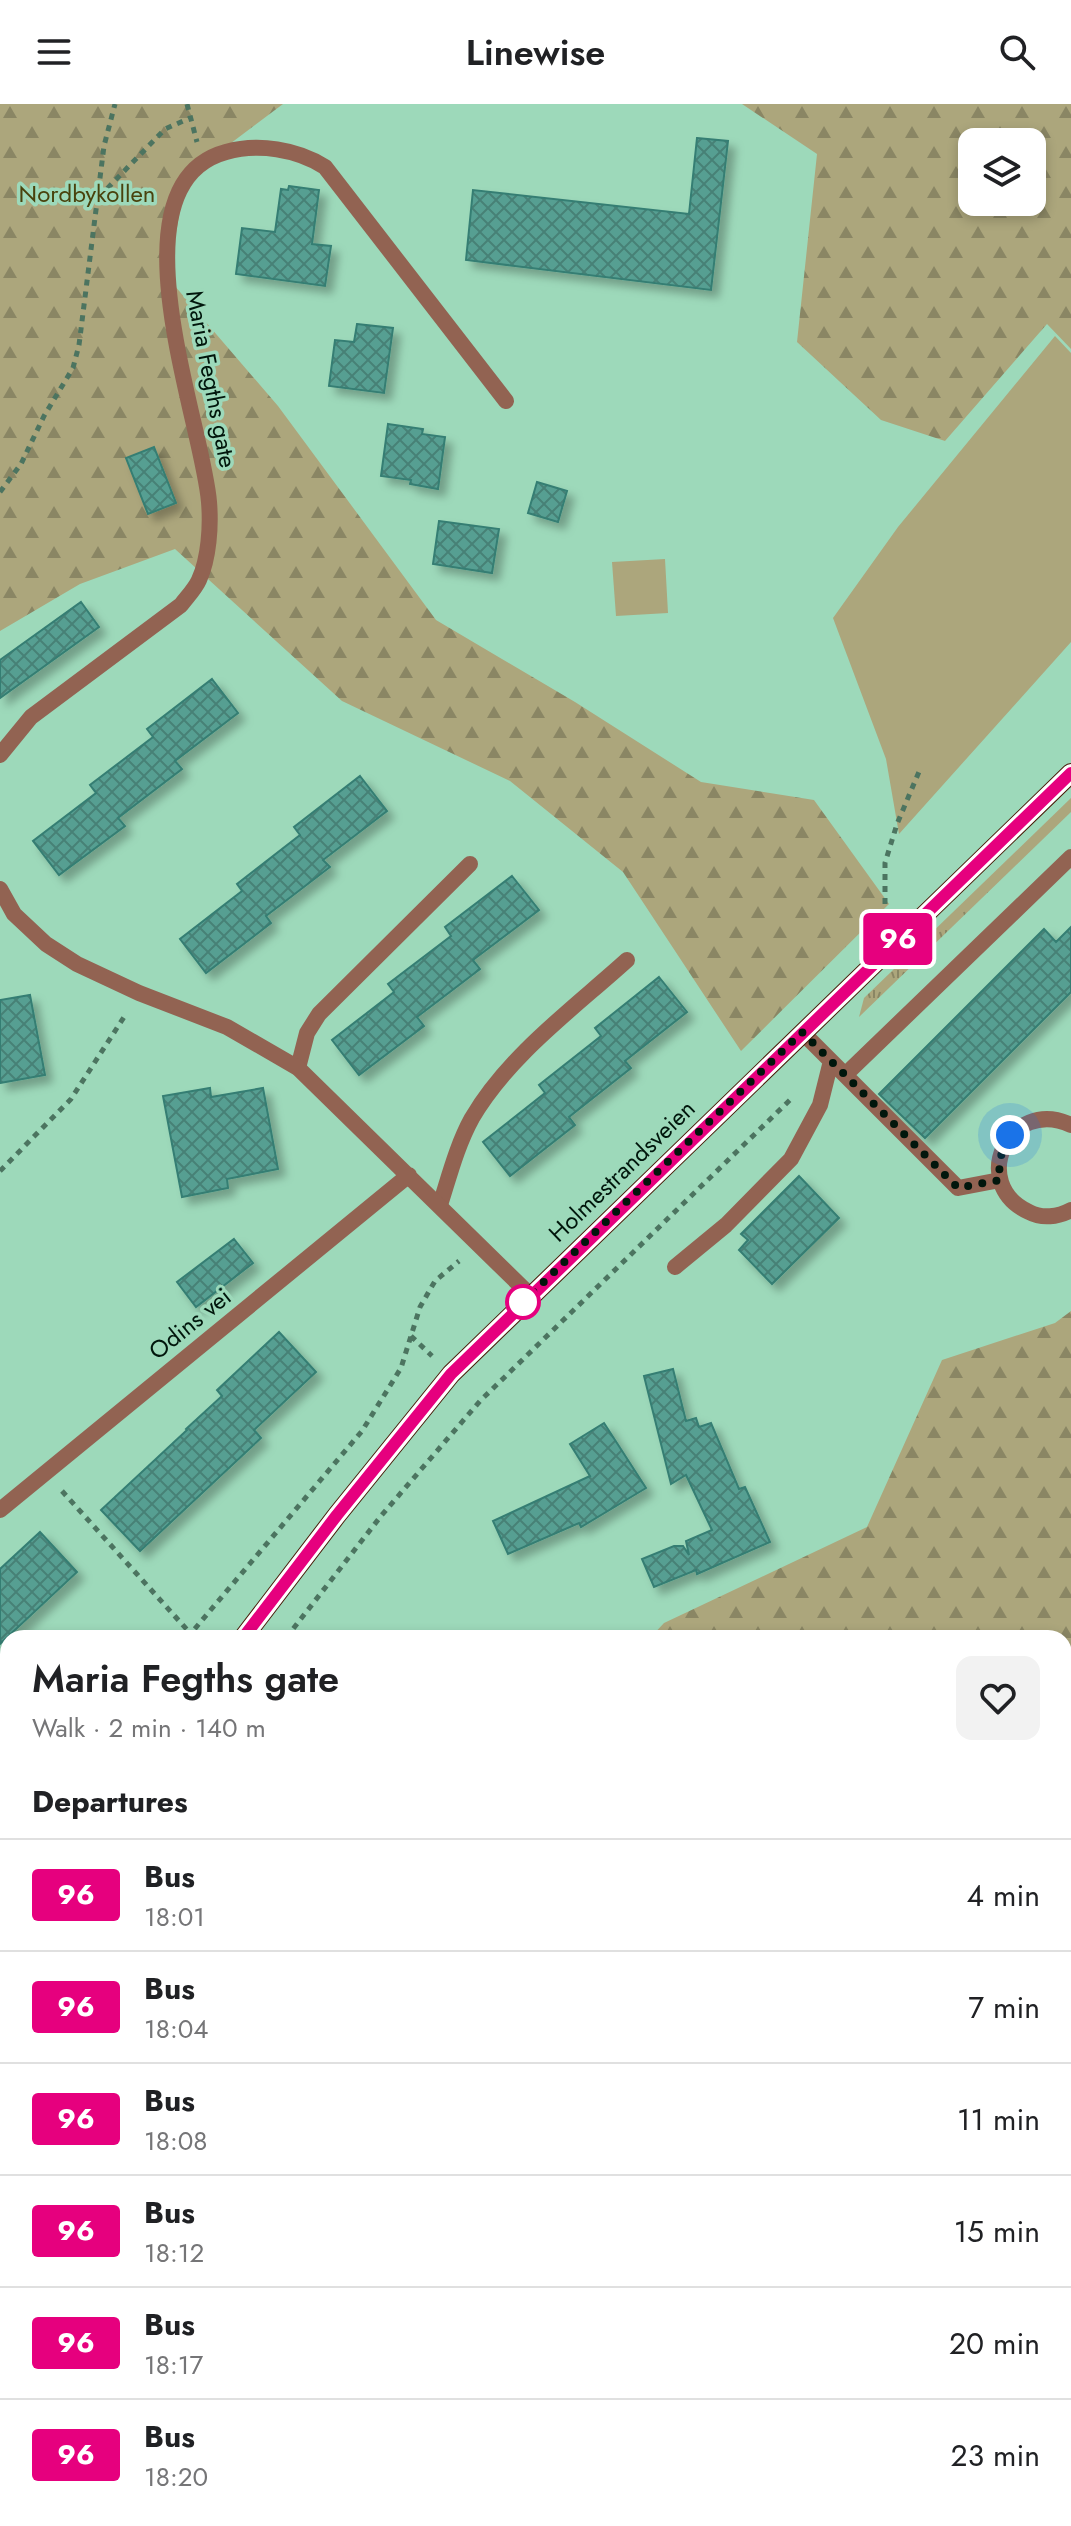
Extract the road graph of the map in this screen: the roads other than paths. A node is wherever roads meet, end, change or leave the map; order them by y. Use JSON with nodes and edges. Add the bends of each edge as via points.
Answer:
{"nodes":[{"id":1,"x":506,"y":401,"type":"dead end"},
{"id":2,"x":0,"y":755,"type":"edge"},
{"id":3,"x":1071,"y":773,"type":"edge"},
{"id":4,"x":1071,"y":857,"type":"edge"},
{"id":5,"x":470,"y":864,"type":"dead end"},
{"id":6,"x":0,"y":889,"type":"edge"},
{"id":7,"x":627,"y":960,"type":"dead end"},
{"id":8,"x":802,"y":1032,"type":"junction"},
{"id":9,"x":831,"y":1061,"type":"junction"},
{"id":10,"x":298,"y":1068,"type":"junction"},
{"id":11,"x":845,"y":1075,"type":"junction"},
{"id":12,"x":1071,"y":1125,"type":"edge"},
{"id":13,"x":409,"y":1175,"type":"junction"},
{"id":14,"x":1000,"y":1180,"type":"junction"},
{"id":15,"x":440,"y":1205,"type":"junction"},
{"id":16,"x":1071,"y":1210,"type":"edge"},
{"id":17,"x":675,"y":1267,"type":"dead end"},
{"id":18,"x":530,"y":1295,"type":"junction"},
{"id":19,"x":0,"y":1510,"type":"edge"},
{"id":20,"x":249,"y":1630,"type":"edge"}],
"edges":[{"from":1,"to":2,"type":"street","name":"Maria Fegths gate","via":[[325,167],[309,157],[264,149],[236,149],[203,162],[186,177],[174,203],[168,243],[173,325],[210,504],[199,580],[181,605],[31,717]]},
{"from":3,"to":8,"type":"main road","name":"Holmestrandsveien"},
{"from":4,"to":11,"type":"street"},
{"from":5,"to":10,"type":"street","via":[[319,1014],[307,1033]]},
{"from":6,"to":10,"type":"street","via":[[14,914],[77,964],[227,1027]]},
{"from":7,"to":15,"type":"street","via":[[527,1051],[487,1096],[471,1120]]},
{"from":8,"to":9,"type":"street"},
{"from":8,"to":18,"type":"main road","name":"Holmestrandsveien"},
{"from":9,"to":11,"type":"street"},
{"from":9,"to":17,"type":"street","via":[[820,1105],[791,1159],[726,1225]]},
{"from":10,"to":13,"type":"street"},
{"from":11,"to":14,"type":"street","via":[[958,1188]]},
{"from":12,"to":14,"type":"street","via":[[1038,1119],[1010,1135],[1002,1149]]},
{"from":13,"to":15,"type":"street"},
{"from":13,"to":19,"type":"street","name":"Odins vei"},
{"from":14,"to":16,"type":"street","via":[[1012,1201],[1033,1215],[1049,1217]]},
{"from":15,"to":18,"type":"street"},
{"from":18,"to":20,"type":"main road","name":"Holmestrandsveien","via":[[451,1374]]}]}
